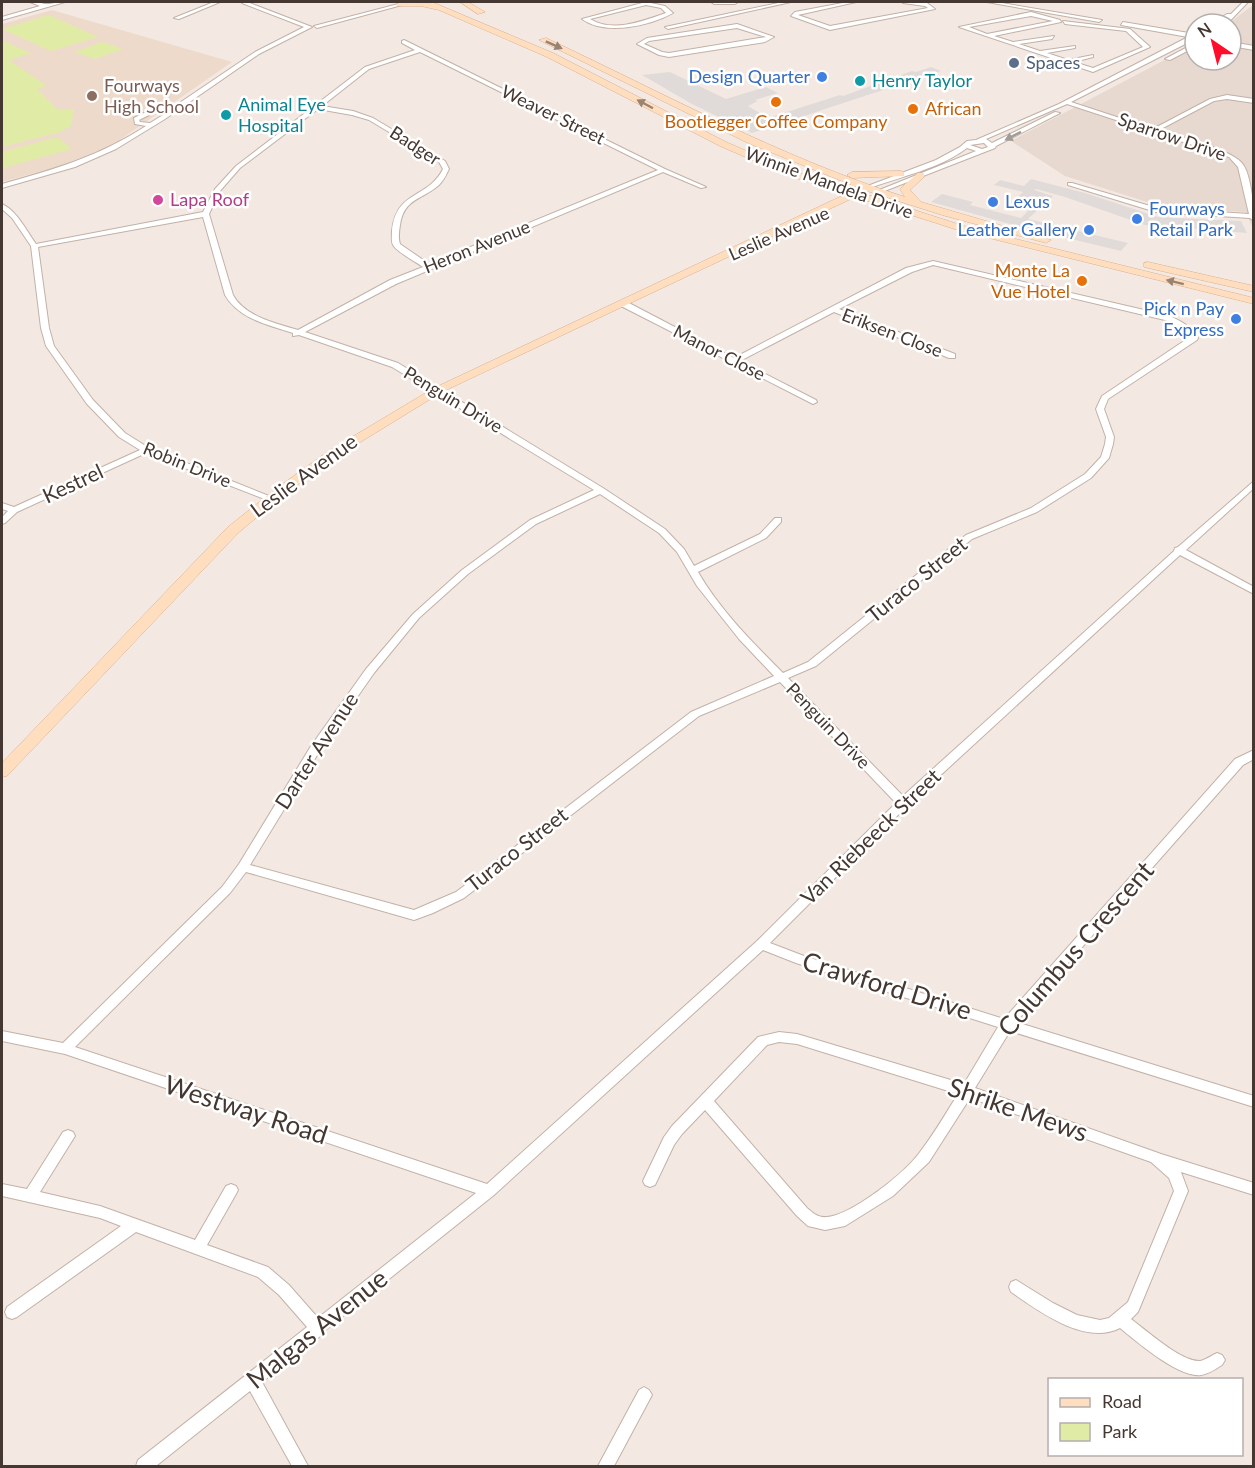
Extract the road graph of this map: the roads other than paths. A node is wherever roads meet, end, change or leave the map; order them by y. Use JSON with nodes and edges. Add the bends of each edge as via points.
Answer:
{"nodes":[{"id":1,"x":33,"y":2,"type":"edge"},
{"id":2,"x":62,"y":2,"type":"edge"},
{"id":3,"x":218,"y":2,"type":"edge"},
{"id":4,"x":244,"y":2,"type":"edge"},
{"id":5,"x":410,"y":2,"type":"edge"},
{"id":6,"x":427,"y":2,"type":"edge"},
{"id":7,"x":455,"y":2,"type":"edge"},
{"id":8,"x":464,"y":2,"type":"edge"},
{"id":9,"x":714,"y":2,"type":"edge"},
{"id":10,"x":735,"y":2,"type":"edge"},
{"id":11,"x":788,"y":2,"type":"edge"},
{"id":12,"x":807,"y":2,"type":"edge"},
{"id":13,"x":818,"y":2,"type":"edge"},
{"id":14,"x":853,"y":2,"type":"edge"},
{"id":15,"x":905,"y":2,"type":"edge"},
{"id":16,"x":990,"y":2,"type":"edge"},
{"id":17,"x":396,"y":3,"type":"edge"},
{"id":18,"x":46,"y":6,"type":"junction"},
{"id":19,"x":831,"y":6,"type":"junction"},
{"id":20,"x":824,"y":8,"type":"junction"},
{"id":21,"x":449,"y":10,"type":"junction"},
{"id":22,"x":1065,"y":14,"type":"junction"},
{"id":23,"x":1073,"y":16,"type":"junction"},
{"id":24,"x":177,"y":18,"type":"dead end"},
{"id":25,"x":653,"y":18,"type":"junction"},
{"id":26,"x":2,"y":19,"type":"edge"},
{"id":27,"x":646,"y":20,"type":"junction"},
{"id":28,"x":1061,"y":21,"type":"junction"},
{"id":29,"x":312,"y":26,"type":"junction"},
{"id":30,"x":674,"y":26,"type":"junction"},
{"id":31,"x":668,"y":27,"type":"junction"},
{"id":32,"x":694,"y":33,"type":"junction"},
{"id":33,"x":531,"y":34,"type":"dead end"},
{"id":34,"x":686,"y":34,"type":"junction"},
{"id":35,"x":1183,"y":35,"type":"edge"},
{"id":36,"x":986,"y":36,"type":"junction"},
{"id":37,"x":1052,"y":37,"type":"dead end"},
{"id":38,"x":404,"y":42,"type":"dead end"},
{"id":39,"x":1183,"y":43,"type":"edge"},
{"id":40,"x":1012,"y":44,"type":"junction"},
{"id":41,"x":1073,"y":47,"type":"dead end"},
{"id":42,"x":420,"y":50,"type":"junction"},
{"id":43,"x":1183,"y":51,"type":"edge"},
{"id":44,"x":1039,"y":53,"type":"junction"},
{"id":45,"x":1090,"y":56,"type":"dead end"},
{"id":46,"x":1067,"y":62,"type":"junction"},
{"id":47,"x":1254,"y":101,"type":"edge"},
{"id":48,"x":1067,"y":105,"type":"junction"},
{"id":49,"x":319,"y":107,"type":"junction"},
{"id":50,"x":173,"y":109,"type":"junction"},
{"id":51,"x":149,"y":125,"type":"junction"},
{"id":52,"x":1155,"y":130,"type":"junction"},
{"id":53,"x":979,"y":140,"type":"junction"},
{"id":54,"x":993,"y":145,"type":"junction"},
{"id":55,"x":967,"y":146,"type":"junction"},
{"id":56,"x":982,"y":151,"type":"junction"},
{"id":57,"x":783,"y":155,"type":"junction"},
{"id":58,"x":663,"y":170,"type":"junction"},
{"id":59,"x":901,"y":174,"type":"junction"},
{"id":60,"x":921,"y":175,"type":"junction"},
{"id":61,"x":1070,"y":184,"type":"dead end"},
{"id":62,"x":2,"y":186,"type":"edge"},
{"id":63,"x":703,"y":187,"type":"dead end"},
{"id":64,"x":868,"y":187,"type":"junction"},
{"id":65,"x":880,"y":191,"type":"junction"},
{"id":66,"x":858,"y":196,"type":"junction"},
{"id":67,"x":2,"y":206,"type":"edge"},
{"id":68,"x":840,"y":207,"type":"junction"},
{"id":69,"x":930,"y":208,"type":"junction"},
{"id":70,"x":206,"y":214,"type":"junction"},
{"id":71,"x":1253,"y":218,"type":"edge"},
{"id":72,"x":990,"y":237,"type":"junction"},
{"id":73,"x":34,"y":246,"type":"junction"},
{"id":74,"x":428,"y":267,"type":"junction"},
{"id":75,"x":677,"y":276,"type":"junction"},
{"id":76,"x":1254,"y":289,"type":"edge"},
{"id":77,"x":1254,"y":301,"type":"edge"},
{"id":78,"x":624,"y":304,"type":"junction"},
{"id":79,"x":832,"y":309,"type":"junction"},
{"id":80,"x":296,"y":334,"type":"junction"},
{"id":81,"x":952,"y":356,"type":"dead end"},
{"id":82,"x":735,"y":361,"type":"junction"},
{"id":83,"x":438,"y":390,"type":"junction"},
{"id":84,"x":813,"y":402,"type":"dead end"},
{"id":85,"x":146,"y":450,"type":"junction"},
{"id":86,"x":1254,"y":483,"type":"edge"},
{"id":87,"x":600,"y":490,"type":"junction"},
{"id":88,"x":270,"y":498,"type":"junction"},
{"id":89,"x":2,"y":506,"type":"edge"},
{"id":90,"x":14,"y":510,"type":"junction"},
{"id":91,"x":777,"y":520,"type":"dead end"},
{"id":92,"x":2,"y":521,"type":"edge"},
{"id":93,"x":1178,"y":550,"type":"junction"},
{"id":94,"x":693,"y":571,"type":"junction"},
{"id":95,"x":1254,"y":591,"type":"edge"},
{"id":96,"x":783,"y":679,"type":"junction"},
{"id":97,"x":1254,"y":754,"type":"edge"},
{"id":98,"x":2,"y":772,"type":"edge"},
{"id":99,"x":903,"y":803,"type":"junction"},
{"id":100,"x":243,"y":867,"type":"junction"},
{"id":101,"x":761,"y":944,"type":"junction"},
{"id":102,"x":1007,"y":1024,"type":"junction"},
{"id":103,"x":2,"y":1036,"type":"edge"},
{"id":104,"x":65,"y":1049,"type":"junction"},
{"id":105,"x":968,"y":1091,"type":"junction"},
{"id":106,"x":706,"y":1101,"type":"junction"},
{"id":107,"x":1254,"y":1102,"type":"edge"},
{"id":108,"x":68,"y":1136,"type":"dead end"},
{"id":109,"x":1156,"y":1158,"type":"junction"},
{"id":110,"x":650,"y":1181,"type":"dead end"},
{"id":111,"x":1254,"y":1189,"type":"edge"},
{"id":112,"x":2,"y":1190,"type":"edge"},
{"id":113,"x":231,"y":1190,"type":"dead end"},
{"id":114,"x":489,"y":1191,"type":"junction"},
{"id":115,"x":30,"y":1196,"type":"junction"},
{"id":116,"x":134,"y":1225,"type":"junction"},
{"id":117,"x":198,"y":1248,"type":"junction"},
{"id":118,"x":1016,"y":1287,"type":"dead end"},
{"id":119,"x":12,"y":1312,"type":"dead end"},
{"id":120,"x":1120,"y":1319,"type":"junction"},
{"id":121,"x":318,"y":1329,"type":"junction"},
{"id":122,"x":1217,"y":1360,"type":"dead end"},
{"id":123,"x":253,"y":1380,"type":"junction"},
{"id":124,"x":644,"y":1395,"type":"dead end"},
{"id":125,"x":144,"y":1467,"type":"edge"},
{"id":126,"x":300,"y":1467,"type":"edge"},
{"id":127,"x":606,"y":1467,"type":"edge"}],
"edges":[{"from":1,"to":18,"type":"street"},
{"from":2,"to":18,"type":"street"},
{"from":3,"to":24,"type":"street"},
{"from":4,"to":29,"type":"street"},
{"from":5,"to":17,"type":"street"},
{"from":6,"to":21,"type":"main road","name":"Winnie Mandela Drive"},
{"from":7,"to":8,"type":"main road","via":[[484,14]]},
{"from":9,"to":10,"type":"street"},
{"from":11,"to":30,"type":"street"},
{"from":12,"to":20,"type":"street"},
{"from":13,"to":19,"type":"street"},
{"from":14,"to":19,"type":"street"},
{"from":15,"to":20,"type":"street","via":[[932,9],[827,28],[794,16]]},
{"from":16,"to":22,"type":"street"},
{"from":17,"to":21,"type":"main road"},
{"from":17,"to":29,"type":"street"},
{"from":18,"to":26,"type":"street"},
{"from":19,"to":20,"type":"street"},
{"from":66,"to":21,"type":"main road","name":"Winnie Mandela Drive","one_way":true,"via":[[723,144],[550,55]]},
{"from":22,"to":23,"type":"street"},
{"from":22,"to":28,"type":"street"},
{"from":23,"to":28,"type":"street"},
{"from":23,"to":35,"type":"street"},
{"from":25,"to":27,"type":"street"},
{"from":25,"to":27,"type":"street","via":[[671,12],[646,3],[585,19],[607,28]]},
{"from":25,"to":30,"type":"street"},
{"from":27,"to":31,"type":"street"},
{"from":28,"to":36,"type":"street"},
{"from":28,"to":36,"type":"street","via":[[1031,14],[962,27]]},
{"from":28,"to":46,"type":"street","via":[[1128,30],[1147,46],[1095,70]]},
{"from":29,"to":50,"type":"street","via":[[273,42]]},
{"from":30,"to":31,"type":"street"},
{"from":30,"to":32,"type":"street"},
{"from":31,"to":34,"type":"street"},
{"from":32,"to":34,"type":"street"},
{"from":32,"to":34,"type":"street","via":[[741,26],[771,37],[669,55],[640,44]]},
{"from":33,"to":57,"type":"main road","name":"Winnie Mandela Drive","one_way":true},
{"from":36,"to":40,"type":"street"},
{"from":37,"to":40,"type":"street"},
{"from":38,"to":42,"type":"street","name":"Weaver Street"},
{"from":39,"to":48,"type":"street"},
{"from":40,"to":44,"type":"street"},
{"from":41,"to":44,"type":"street"},
{"from":42,"to":49,"type":"street","via":[[370,66]]},
{"from":42,"to":58,"type":"street","name":"Weaver Street"},
{"from":43,"to":48,"type":"street"},
{"from":44,"to":46,"type":"street"},
{"from":45,"to":46,"type":"street"},
{"from":47,"to":52,"type":"street","via":[[1227,97],[1212,100]]},
{"from":48,"to":52,"type":"street","name":"Sparrow Drive"},
{"from":48,"to":53,"type":"street"},
{"from":48,"to":54,"type":"street","one_way":true},
{"from":49,"to":70,"type":"street","via":[[238,167],[217,190]]},
{"from":49,"to":74,"type":"street","name":"Badger","via":[[371,119],[442,160],[446,169],[440,179],[407,201],[397,218],[397,246]]},
{"from":50,"to":51,"type":"street"},
{"from":50,"to":51,"type":"street","via":[[150,110],[136,119],[137,123]]},
{"from":51,"to":62,"type":"street","via":[[114,148],[80,163]]},
{"from":52,"to":71,"type":"street","name":"Sparrow Drive","via":[[1236,160],[1241,166]]},
{"from":53,"to":54,"type":"street"},
{"from":53,"to":55,"type":"street","name":"Leslie Avenue"},
{"from":54,"to":56,"type":"street","name":"Leslie Avenue","via":[[992,149]]},
{"from":55,"to":56,"type":"street"},
{"from":55,"to":59,"type":"street","name":"Leslie Avenue"},
{"from":56,"to":60,"type":"street","name":"Leslie Avenue"},
{"from":57,"to":59,"type":"main road","via":[[848,175]]},
{"from":57,"to":64,"type":"main road","name":"Winnie Mandela Drive"},
{"from":58,"to":63,"type":"street","name":"Weaver Street"},
{"from":58,"to":74,"type":"street","name":"Heron Avenue"},
{"from":59,"to":64,"type":"street","name":"Leslie Avenue"},
{"from":60,"to":65,"type":"street","name":"Leslie Avenue"},
{"from":60,"to":69,"type":"main road","via":[[906,187],[906,193]]},
{"from":61,"to":71,"type":"street","via":[[1156,210]]},
{"from":64,"to":65,"type":"main road","name":"Winnie Mandela Drive"},
{"from":64,"to":66,"type":"main road","name":"Leslie Avenue"},
{"from":65,"to":66,"type":"main road","name":"Leslie Avenue"},
{"from":65,"to":69,"type":"main road","name":"Winnie Mandela Drive"},
{"from":66,"to":68,"type":"main road","name":"Leslie Avenue"},
{"from":66,"to":72,"type":"main road","name":"Winnie Mandela Drive"},
{"from":66,"to":75,"type":"main road","name":"Leslie Avenue"},
{"from":67,"to":73,"type":"street","name":"Robin Drive"},
{"from":68,"to":72,"type":"main road","via":[[867,206],[967,235]]},
{"from":68,"to":75,"type":"main road","name":"Leslie Avenue","via":[[728,258]]},
{"from":69,"to":76,"type":"main road","name":"Winnie Mandela Drive"},
{"from":70,"to":73,"type":"street"},
{"from":70,"to":80,"type":"street","name":"Penguin Drive","via":[[234,304],[250,316]]},
{"from":77,"to":72,"type":"main road","name":"Winnie Mandela Drive","one_way":true},
{"from":73,"to":85,"type":"street","name":"Robin Drive","via":[[50,346],[90,402],[122,435]]},
{"from":74,"to":80,"type":"street","name":"Heron Avenue"},
{"from":75,"to":78,"type":"main road","name":"Leslie Avenue"},
{"from":78,"to":82,"type":"street","name":"Manor Close"},
{"from":78,"to":83,"type":"main road","name":"Leslie Avenue"},
{"from":79,"to":81,"type":"street","name":"Eriksen Close"},
{"from":79,"to":82,"type":"street","name":"Turaco Street"},
{"from":79,"to":96,"type":"street","name":"Turaco Street","via":[[909,270],[933,263],[1167,318],[1182,324],[1194,338],[1105,398],[1100,409],[1110,437],[1105,458],[1088,476],[1034,510],[969,537],[813,664]]},
{"from":80,"to":83,"type":"street","name":"Penguin Drive","via":[[386,362]]},
{"from":82,"to":84,"type":"street","name":"Manor Close"},
{"from":83,"to":87,"type":"street","name":"Penguin Drive"},
{"from":83,"to":88,"type":"main road","name":"Leslie Avenue","via":[[325,457]]},
{"from":85,"to":88,"type":"street","name":"Robin Drive"},
{"from":85,"to":90,"type":"street","name":"Kestrel"},
{"from":86,"to":93,"type":"street","name":"Van Riebeeck Street"},
{"from":87,"to":94,"type":"street","name":"Penguin Drive","via":[[662,531]]},
{"from":87,"to":100,"type":"street","name":"Darter Avenue","via":[[533,522],[465,572],[416,616],[370,671],[315,749]]},
{"from":88,"to":98,"type":"main road","name":"Leslie Avenue","via":[[233,530]]},
{"from":89,"to":90,"type":"street"},
{"from":90,"to":92,"type":"street","name":"Kestrel"},
{"from":91,"to":94,"type":"street","via":[[765,535]]},
{"from":93,"to":95,"type":"street"},
{"from":93,"to":99,"type":"street","name":"Van Riebeeck Street"},
{"from":94,"to":96,"type":"street","name":"Penguin Drive","via":[[731,624]]},
{"from":96,"to":99,"type":"street","name":"Penguin Drive"},
{"from":96,"to":100,"type":"street","name":"Turaco Street","via":[[695,714],[460,895],[429,910],[414,915],[402,913]]},
{"from":97,"to":102,"type":"street","name":"Columbus Crescent","via":[[1239,762]]},
{"from":99,"to":101,"type":"street","name":"Van Riebeeck Street"},
{"from":100,"to":104,"type":"street","name":"Darter Avenue","via":[[226,890]]},
{"from":101,"to":102,"type":"street","name":"Crawford Drive","via":[[800,960]]},
{"from":101,"to":114,"type":"street","name":"Van Riebeeck Street"},
{"from":102,"to":105,"type":"street","name":"Columbus Crescent"},
{"from":102,"to":107,"type":"street","name":"Crawford Drive"},
{"from":103,"to":104,"type":"street","name":"Westway Road"},
{"from":104,"to":114,"type":"street","name":"Westway Road"},
{"from":105,"to":106,"type":"street","name":"Shrike Mews","via":[[797,1039],[779,1037],[763,1041]]},
{"from":105,"to":106,"type":"street","name":"Columbus Crescent","via":[[924,1158],[888,1192],[845,1220],[825,1224],[802,1212]]},
{"from":105,"to":109,"type":"street","name":"Shrike Mews"},
{"from":106,"to":110,"type":"street","name":"Shrike Mews","via":[[669,1141]]},
{"from":108,"to":115,"type":"street"},
{"from":109,"to":111,"type":"street"},
{"from":109,"to":120,"type":"street","name":"Shrike Mews","via":[[1175,1174],[1180,1191],[1133,1307]]},
{"from":112,"to":115,"type":"street"},
{"from":113,"to":117,"type":"street"},
{"from":114,"to":121,"type":"street","name":"Malgas Avenue"},
{"from":115,"to":116,"type":"street","via":[[100,1212]]},
{"from":116,"to":117,"type":"street"},
{"from":116,"to":119,"type":"street"},
{"from":117,"to":121,"type":"street","via":[[268,1276]]},
{"from":118,"to":120,"type":"street","via":[[1050,1310],[1082,1324],[1108,1326]]},
{"from":120,"to":122,"type":"street","via":[[1191,1367],[1200,1368]]},
{"from":121,"to":123,"type":"street","name":"Malgas Avenue"},
{"from":123,"to":125,"type":"street","name":"Malgas Avenue"},
{"from":123,"to":126,"type":"street"},
{"from":124,"to":127,"type":"street"}]}
